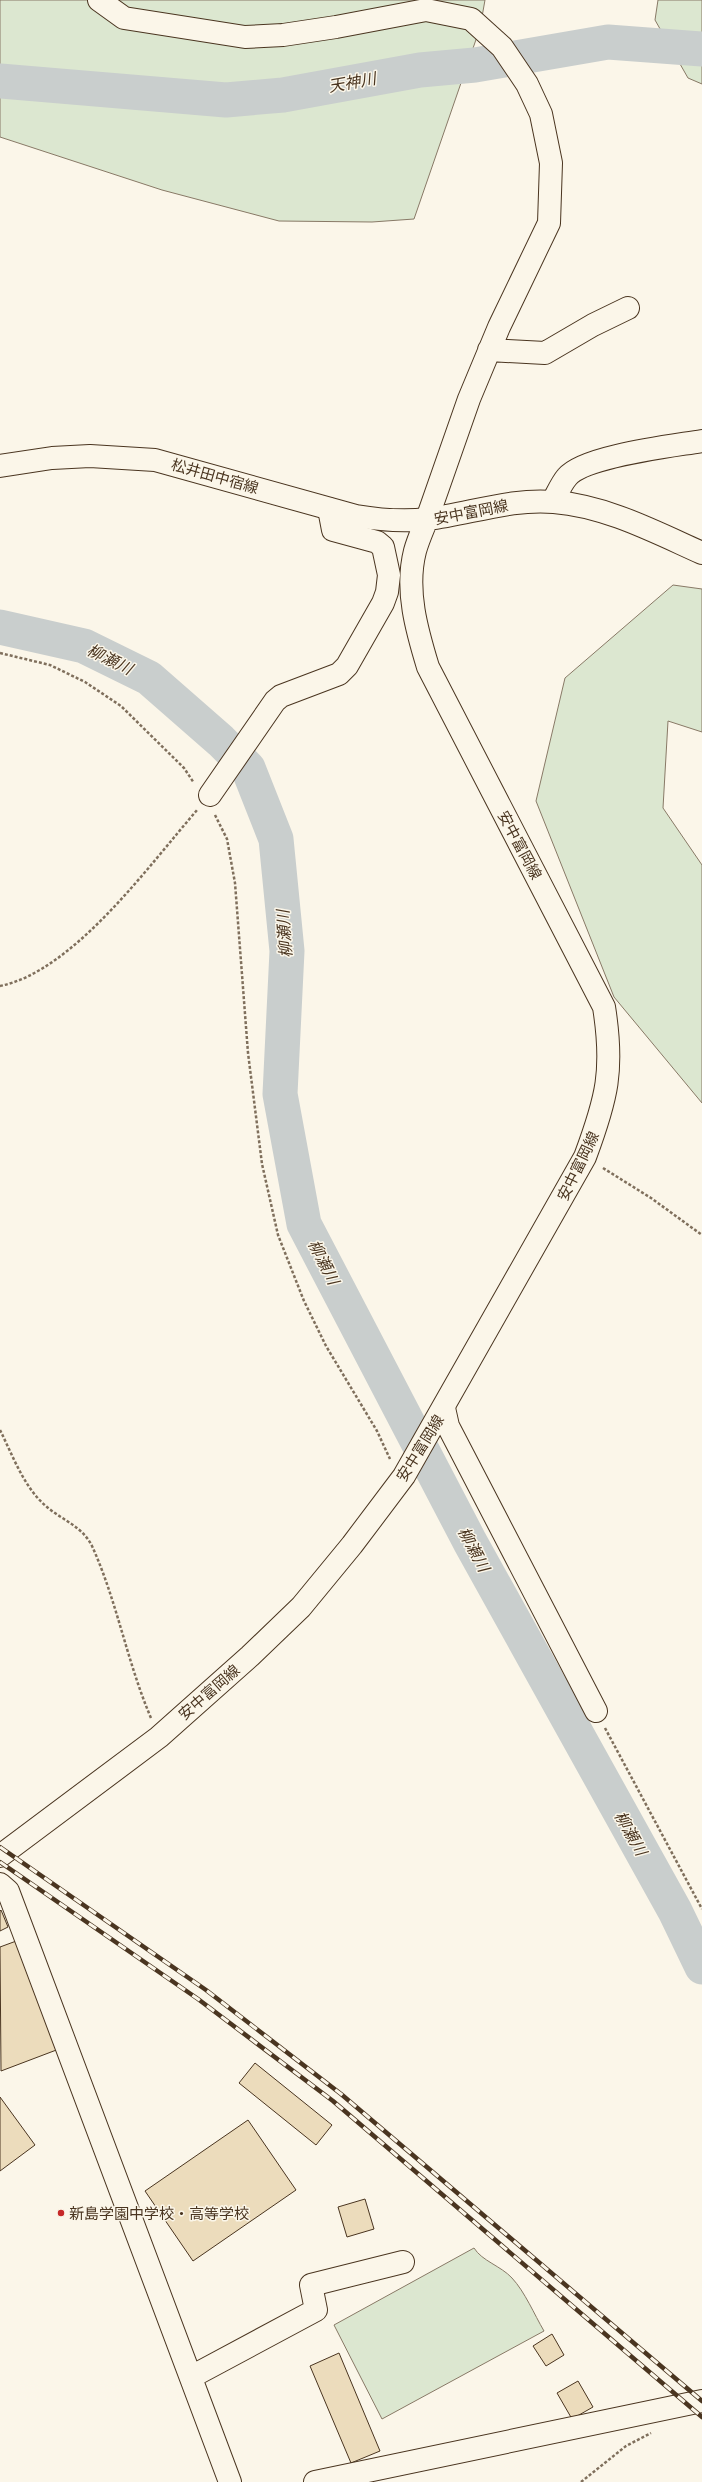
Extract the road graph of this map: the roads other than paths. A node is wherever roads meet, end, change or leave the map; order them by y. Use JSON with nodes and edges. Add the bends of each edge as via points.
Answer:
{"nodes":[{"id":1,"x":99,"y":0,"type":"edge"},
{"id":2,"x":628,"y":308,"type":"dead end"},
{"id":3,"x":489,"y":350,"type":"junction"},
{"id":4,"x":702,"y":441,"type":"edge"},
{"id":5,"x":0,"y":466,"type":"edge"},
{"id":6,"x":553,"y":502,"type":"junction"},
{"id":7,"x":329,"y":508,"type":"junction"},
{"id":8,"x":427,"y":519,"type":"junction"},
{"id":9,"x":702,"y":553,"type":"edge"},
{"id":10,"x":208,"y":798,"type":"road end"},
{"id":11,"x":443,"y":1411,"type":"junction"},
{"id":12,"x":596,"y":1711,"type":"road end"},
{"id":13,"x":0,"y":1856,"type":"edge"},
{"id":14,"x":0,"y":1884,"type":"edge"},
{"id":15,"x":403,"y":2262,"type":"dead end"},
{"id":16,"x":191,"y":2377,"type":"junction"},
{"id":17,"x":702,"y":2401,"type":"edge"},
{"id":18,"x":230,"y":2482,"type":"edge"},
{"id":19,"x":314,"y":2482,"type":"edge"}],
"edges":[{"from":1,"to":3,"type":"street","via":[[124,18],[245,37],[336,27],[426,10],[470,19],[492,38],[502,47],[527,84],[540,114],[551,163],[549,223]]},
{"from":2,"to":3,"type":"street","via":[[545,353]]},
{"from":3,"to":8,"type":"street"},
{"from":4,"to":6,"type":"street","via":[[611,457],[574,471],[567,477]]},
{"from":5,"to":7,"type":"street","name":"松井田中宿線","via":[[52,458],[90,456],[155,460]]},
{"from":6,"to":8,"type":"street","name":"安中富岡線","via":[[515,504]]},
{"from":6,"to":9,"type":"street","name":"安中富岡線","via":[[584,507],[634,522]]},
{"from":7,"to":8,"type":"street","name":"松井田中宿線","via":[[389,522]]},
{"from":7,"to":10,"type":"street","via":[[333,530],[377,542],[383,547],[389,575],[384,604],[347,666],[339,674],[281,696],[242,747]]},
{"from":8,"to":11,"type":"street","name":"安中富岡線","via":[[415,551],[412,575],[415,626],[428,667],[604,1007],[610,1044],[608,1082],[602,1114],[585,1157]]},
{"from":11,"to":12,"type":"street","via":[[448,1426]]},
{"from":11,"to":13,"type":"street","name":"安中富岡線","via":[[401,1480],[301,1607],[159,1737]]},
{"from":14,"to":16,"type":"street","via":[[8,1890]]},
{"from":15,"to":16,"type":"street","via":[[311,2285],[316,2310]]},
{"from":16,"to":18,"type":"street"},
{"from":17,"to":19,"type":"street"}]}
